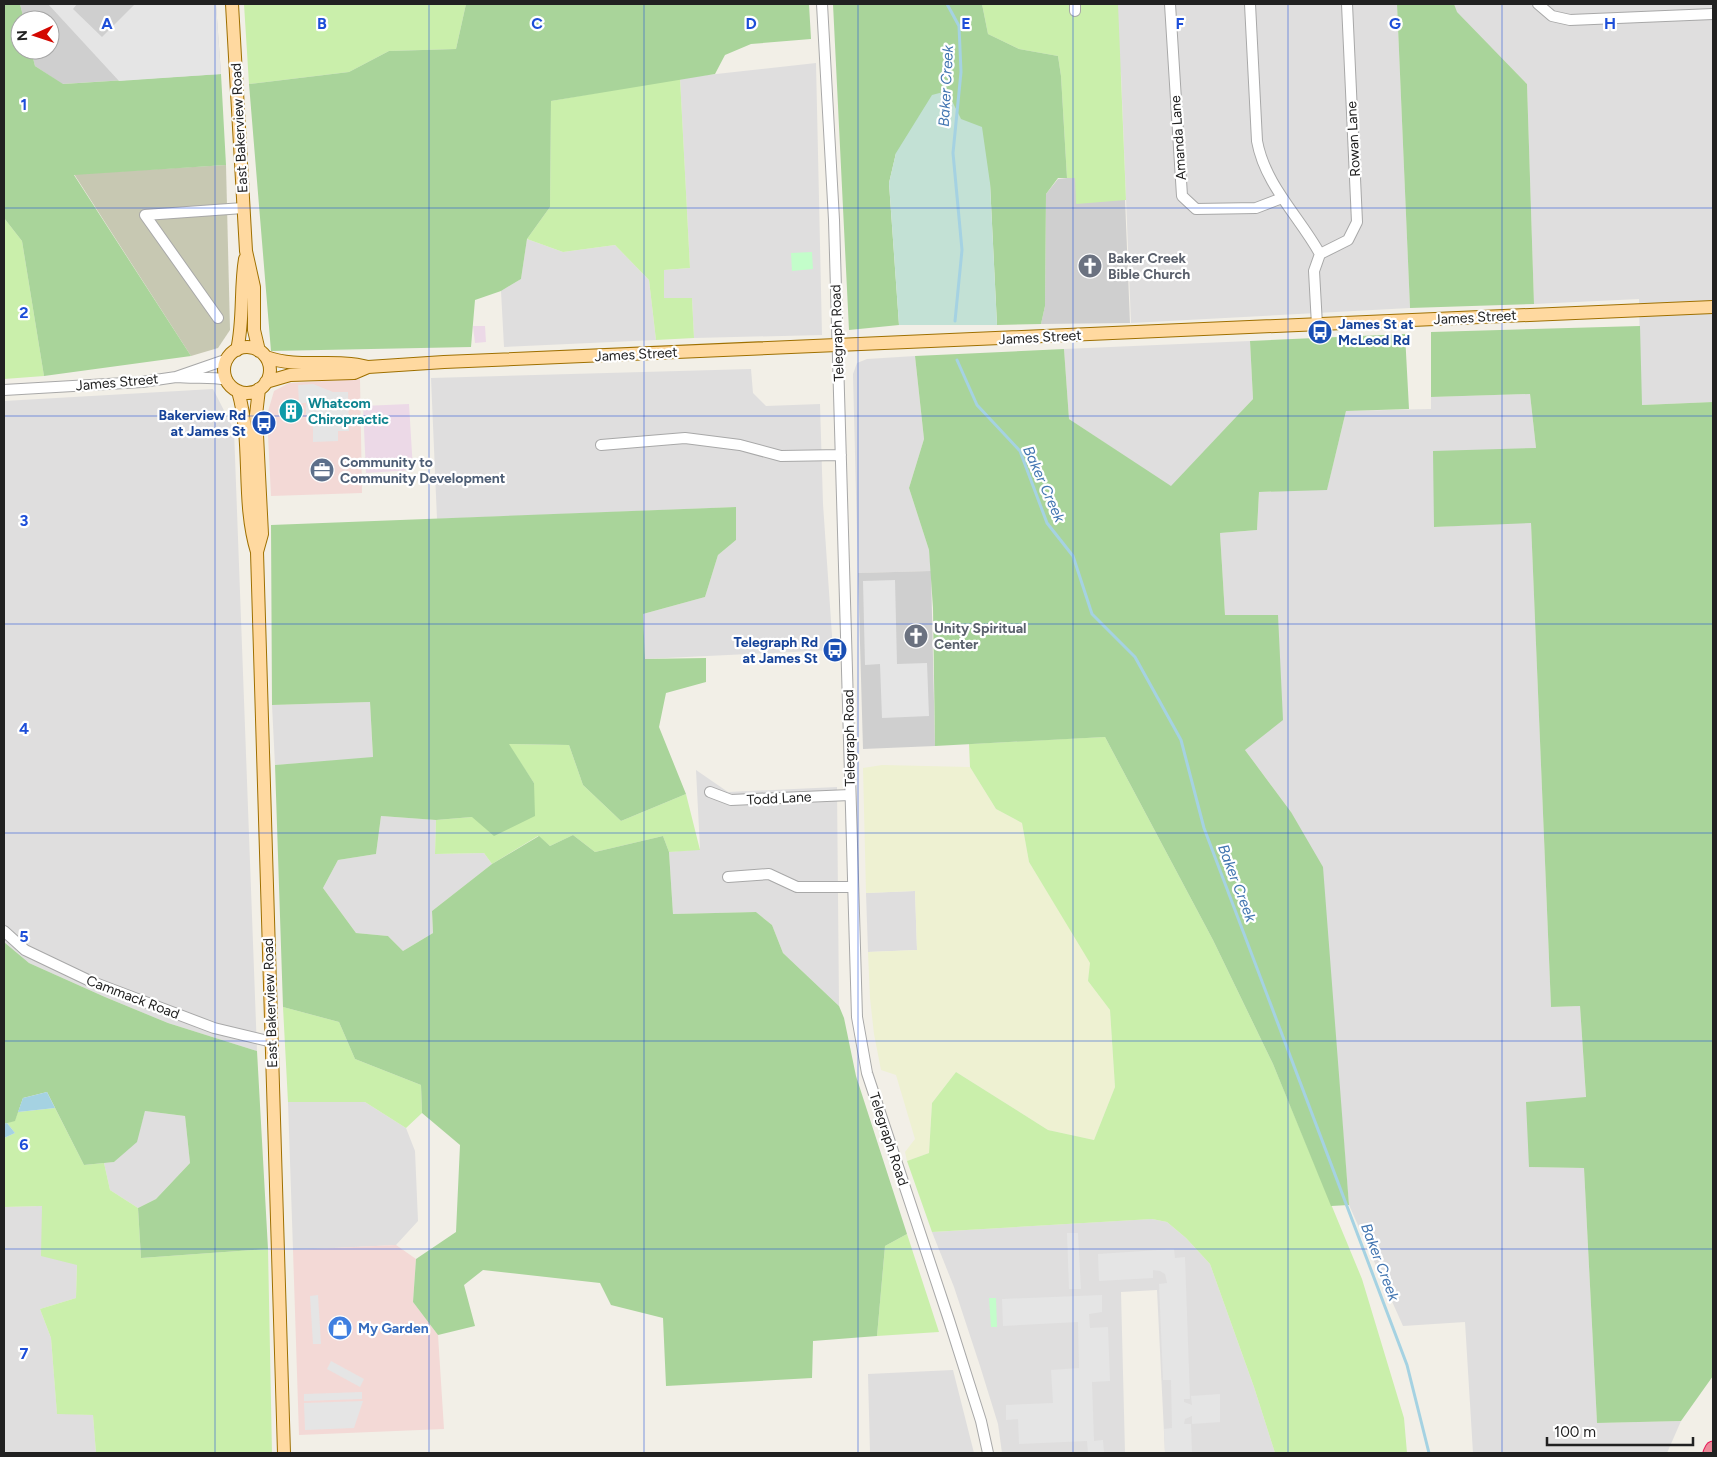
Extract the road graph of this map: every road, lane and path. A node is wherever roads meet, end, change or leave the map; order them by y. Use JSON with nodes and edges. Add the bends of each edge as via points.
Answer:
{"nodes":[{"id":1,"x":232,"y":4,"type":"edge"},
{"id":2,"x":822,"y":4,"type":"edge"},
{"id":3,"x":1170,"y":4,"type":"edge"},
{"id":4,"x":1250,"y":4,"type":"edge"},
{"id":5,"x":1347,"y":4,"type":"edge"},
{"id":6,"x":1538,"y":4,"type":"edge"},
{"id":7,"x":1713,"y":14,"type":"edge"},
{"id":8,"x":1282,"y":198,"type":"junction"},
{"id":9,"x":243,"y":208,"type":"junction"},
{"id":10,"x":246,"y":252,"type":"junction"},
{"id":11,"x":1320,"y":254,"type":"junction"},
{"id":12,"x":1713,"y":307,"type":"edge"},
{"id":13,"x":218,"y":318,"type":"dead end"},
{"id":14,"x":1317,"y":325,"type":"junction"},
{"id":15,"x":836,"y":346,"type":"junction"},
{"id":16,"x":232,"y":354,"type":"junction"},
{"id":17,"x":262,"y":354,"type":"junction"},
{"id":18,"x":368,"y":368,"type":"junction"},
{"id":19,"x":176,"y":376,"type":"junction"},
{"id":20,"x":227,"y":380,"type":"junction"},
{"id":21,"x":263,"y":386,"type":"junction"},
{"id":22,"x":4,"y":390,"type":"edge"},
{"id":23,"x":238,"y":390,"type":"junction"},
{"id":24,"x":601,"y":445,"type":"dead end"},
{"id":25,"x":841,"y":455,"type":"junction"},
{"id":26,"x":257,"y":552,"type":"junction"},
{"id":27,"x":710,"y":792,"type":"dead end"},
{"id":28,"x":850,"y":795,"type":"junction"},
{"id":29,"x":728,"y":876,"type":"dead end"},
{"id":30,"x":852,"y":887,"type":"junction"},
{"id":31,"x":4,"y":930,"type":"edge"},
{"id":32,"x":272,"y":1042,"type":"junction"},
{"id":33,"x":1713,"y":1449,"type":"edge"},
{"id":34,"x":284,"y":1453,"type":"edge"},
{"id":35,"x":988,"y":1453,"type":"edge"},
{"id":36,"x":1711,"y":1453,"type":"edge"}],
"edges":[{"from":1,"to":9,"type":"main road","name":"East Bakerview Road"},
{"from":2,"to":15,"type":"street","name":"Telegraph Road","via":[[834,220]]},
{"from":3,"to":8,"type":"street","name":"Amanda Lane","via":[[1182,196],[1196,209],[1256,208]]},
{"from":4,"to":8,"type":"street","via":[[1257,141],[1266,170]]},
{"from":5,"to":11,"type":"street","name":"Rowan Lane","via":[[1357,222],[1348,240]]},
{"from":6,"to":7,"type":"street","via":[[1552,16],[1570,20]]},
{"from":8,"to":11,"type":"street"},
{"from":9,"to":10,"type":"main road","name":"East Bakerview Road"},
{"from":9,"to":13,"type":"street","via":[[145,215]]},
{"from":10,"to":16,"type":"main road","name":"East Bakerview Road","via":[[240,289],[241,330]]},
{"from":10,"to":17,"type":"main road","name":"East Bakerview Road","via":[[254,287],[254,330]]},
{"from":11,"to":14,"type":"street","via":[[1314,271]]},
{"from":12,"to":14,"type":"main road","name":"James Street"},
{"from":14,"to":15,"type":"main road","name":"James Street"},
{"from":15,"to":18,"type":"main road","name":"James Street"},
{"from":15,"to":25,"type":"street","name":"Telegraph Road"},
{"from":16,"to":17,"type":"main road","via":[[250,348]]},
{"from":16,"to":19,"type":"street","name":"James Street"},
{"from":16,"to":20,"type":"main road","via":[[225,368]]},
{"from":17,"to":18,"type":"main road","name":"James Street","via":[[282,363],[353,364]]},
{"from":17,"to":21,"type":"main road","via":[[270,372]]},
{"from":18,"to":21,"type":"main road","name":"James Street","via":[[354,373],[290,375]]},
{"from":19,"to":20,"type":"street","via":[[209,376]]},
{"from":19,"to":22,"type":"street","name":"James Street","via":[[142,382]]},
{"from":20,"to":23,"type":"main road"},
{"from":21,"to":23,"type":"main road","via":[[250,392]]},
{"from":21,"to":26,"type":"main road","name":"East Bakerview Road","via":[[256,415],[262,534]]},
{"from":23,"to":26,"type":"main road","name":"East Bakerview Road","via":[[244,418],[250,531]]},
{"from":24,"to":25,"type":"street","via":[[685,438],[740,445],[781,456]]},
{"from":25,"to":28,"type":"street","name":"Telegraph Road"},
{"from":26,"to":32,"type":"main road","name":"East Bakerview Road"},
{"from":27,"to":28,"type":"street","name":"Todd Lane","via":[[731,800]]},
{"from":28,"to":30,"type":"street","name":"Telegraph Road"},
{"from":29,"to":30,"type":"street","via":[[769,874],[798,887]]},
{"from":30,"to":35,"type":"street","name":"Telegraph Road","via":[[857,1017],[867,1074],[949,1320]]},
{"from":31,"to":32,"type":"street","name":"Cammack Road","via":[[26,950],[90,981],[214,1028]]},
{"from":32,"to":34,"type":"main road","name":"East Bakerview Road"},
{"from":33,"to":36,"type":"highway"}]}
